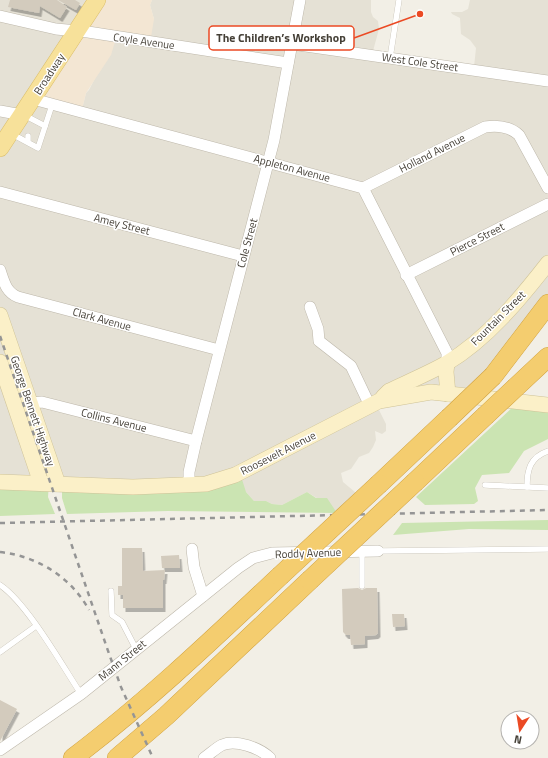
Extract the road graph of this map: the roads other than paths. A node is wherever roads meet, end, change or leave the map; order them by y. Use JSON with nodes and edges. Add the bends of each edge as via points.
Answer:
{"nodes":[{"id":1,"x":97,"y":0,"type":"edge"},
{"id":2,"x":300,"y":0,"type":"edge"},
{"id":3,"x":399,"y":0,"type":"edge"},
{"id":4,"x":0,"y":16,"type":"edge"},
{"id":5,"x":77,"y":31,"type":"junction"},
{"id":6,"x":292,"y":44,"type":"junction"},
{"id":7,"x":390,"y":58,"type":"junction"},
{"id":8,"x":288,"y":63,"type":"junction"},
{"id":9,"x":548,"y":81,"type":"edge"},
{"id":10,"x":33,"y":99,"type":"junction"},
{"id":11,"x":52,"y":105,"type":"junction"},
{"id":12,"x":0,"y":111,"type":"edge"},
{"id":13,"x":34,"y":124,"type":"junction"},
{"id":14,"x":45,"y":126,"type":"junction"},
{"id":15,"x":10,"y":133,"type":"junction"},
{"id":16,"x":0,"y":148,"type":"edge"},
{"id":17,"x":268,"y":162,"type":"junction"},
{"id":18,"x":363,"y":188,"type":"junction"},
{"id":19,"x":548,"y":188,"type":"edge"},
{"id":20,"x":0,"y":192,"type":"edge"},
{"id":21,"x":548,"y":204,"type":"edge"},
{"id":22,"x":243,"y":256,"type":"junction"},
{"id":23,"x":548,"y":263,"type":"edge"},
{"id":24,"x":0,"y":270,"type":"edge"},
{"id":25,"x":406,"y":275,"type":"junction"},
{"id":26,"x":548,"y":304,"type":"edge"},
{"id":27,"x":310,"y":307,"type":"dead end"},
{"id":28,"x":0,"y":315,"type":"edge"},
{"id":29,"x":548,"y":325,"type":"edge"},
{"id":30,"x":219,"y":350,"type":"junction"},
{"id":31,"x":548,"y":357,"type":"edge"},
{"id":32,"x":0,"y":362,"type":"edge"},
{"id":33,"x":447,"y":363,"type":"junction"},
{"id":34,"x":548,"y":370,"type":"edge"},
{"id":35,"x":493,"y":376,"type":"junction"},
{"id":36,"x":516,"y":387,"type":"junction"},
{"id":37,"x":448,"y":394,"type":"junction"},
{"id":38,"x":31,"y":403,"type":"junction"},
{"id":39,"x":374,"y":403,"type":"junction"},
{"id":40,"x":548,"y":405,"type":"edge"},
{"id":41,"x":196,"y":441,"type":"junction"},
{"id":42,"x":548,"y":451,"type":"edge"},
{"id":43,"x":0,"y":482,"type":"edge"},
{"id":44,"x":41,"y":483,"type":"junction"},
{"id":45,"x":58,"y":484,"type":"junction"},
{"id":46,"x":189,"y":485,"type":"junction"},
{"id":47,"x":486,"y":485,"type":"dead end"},
{"id":48,"x":527,"y":487,"type":"junction"},
{"id":49,"x":548,"y":488,"type":"edge"},
{"id":50,"x":192,"y":549,"type":"dead end"},
{"id":51,"x":548,"y":549,"type":"edge"},
{"id":52,"x":362,"y":551,"type":"junction"},
{"id":53,"x":378,"y":551,"type":"joint"},
{"id":54,"x":0,"y":585,"type":"edge"},
{"id":55,"x":362,"y":586,"type":"dead end"},
{"id":56,"x":111,"y":592,"type":"dead end"},
{"id":57,"x":203,"y":596,"type":"junction"},
{"id":58,"x":36,"y":626,"type":"junction"},
{"id":59,"x":136,"y":649,"type":"junction"},
{"id":60,"x":0,"y":652,"type":"edge"},
{"id":61,"x":81,"y":694,"type":"junction"},
{"id":62,"x":0,"y":750,"type":"edge"},
{"id":63,"x":73,"y":758,"type":"edge"},
{"id":64,"x":117,"y":758,"type":"edge"},
{"id":65,"x":204,"y":758,"type":"edge"},
{"id":66,"x":270,"y":758,"type":"edge"}],
"edges":[{"from":1,"to":5,"type":"main road","name":"Broadway"},
{"from":2,"to":6,"type":"street","name":"Cole Street"},
{"from":3,"to":7,"type":"lane"},
{"from":4,"to":5,"type":"street","name":"Coyle Avenue","via":[[56,30]]},
{"from":5,"to":8,"type":"street","name":"Coyle Avenue"},
{"from":5,"to":10,"type":"main road","name":"Broadway"},
{"from":6,"to":7,"type":"street","name":"West Cole Street"},
{"from":6,"to":8,"type":"street","name":"Cole Street"},
{"from":7,"to":9,"type":"street","name":"West Cole Street"},
{"from":8,"to":17,"type":"street","name":"Cole Street"},
{"from":10,"to":11,"type":"street","name":"Appleton Avenue"},
{"from":10,"to":13,"type":"main road","name":"Broadway"},
{"from":11,"to":14,"type":"lane"},
{"from":11,"to":17,"type":"street","name":"Appleton Avenue"},
{"from":12,"to":13,"type":"street"},
{"from":13,"to":14,"type":"lane"},
{"from":13,"to":15,"type":"main road","name":"Broadway"},
{"from":14,"to":15,"type":"lane","via":[[38,148],[29,139]]},
{"from":15,"to":16,"type":"main road","name":"Broadway"},
{"from":17,"to":18,"type":"street","name":"Appleton Avenue"},
{"from":17,"to":22,"type":"street","name":"Cole Street"},
{"from":18,"to":19,"type":"street","name":"Holland Avenue","via":[[485,127],[503,127],[520,135]]},
{"from":18,"to":25,"type":"street"},
{"from":20,"to":22,"type":"street","name":"Amey Street"},
{"from":21,"to":25,"type":"street","name":"Pierce Street"},
{"from":22,"to":30,"type":"street","name":"Cole Street"},
{"from":23,"to":33,"type":"street","name":"Fountain Street","via":[[488,331]]},
{"from":24,"to":30,"type":"street","name":"Clark Avenue","via":[[6,288],[18,298]]},
{"from":25,"to":33,"type":"street","via":[[447,353]]},
{"from":26,"to":35,"type":"highway"},
{"from":27,"to":39,"type":"street","via":[[318,329],[319,341],[351,366]]},
{"from":28,"to":38,"type":"street","name":"George Bennett Highway"},
{"from":29,"to":35,"type":"highway"},
{"from":30,"to":41,"type":"street","name":"Cole Street"},
{"from":31,"to":36,"type":"highway"},
{"from":32,"to":44,"type":"street","name":"George Bennett Highway"},
{"from":33,"to":37,"type":"street"},
{"from":33,"to":39,"type":"street","name":"Fountain Street","via":[[390,391]]},
{"from":34,"to":36,"type":"highway"},
{"from":35,"to":63,"type":"highway","bridge":true,"via":[[170,679]]},
{"from":36,"to":64,"type":"highway","bridge":true,"via":[[172,710]]},
{"from":37,"to":39,"type":"street","name":"Roosevelt Avenue","via":[[414,394]]},
{"from":37,"to":40,"type":"street","name":"Roosevelt Avenue"},
{"from":38,"to":41,"type":"street","name":"Collins Avenue","via":[[42,402]]},
{"from":38,"to":45,"type":"street","name":"George Bennett Highway"},
{"from":39,"to":46,"type":"street","name":"Roosevelt Avenue","via":[[235,475],[213,482]]},
{"from":41,"to":46,"type":"street","name":"Cole Street","via":[[189,472]]},
{"from":42,"to":48,"type":"lane","via":[[536,457],[530,465]]},
{"from":43,"to":44,"type":"street","name":"Roosevelt Avenue"},
{"from":44,"to":45,"type":"street","name":"Roosevelt Avenue"},
{"from":45,"to":46,"type":"street","name":"Roosevelt Avenue","via":[[133,487]]},
{"from":47,"to":48,"type":"lane"},
{"from":48,"to":49,"type":"lane"},
{"from":50,"to":57,"type":"street","via":[[194,567]]},
{"from":51,"to":53,"type":"lane"},
{"from":52,"to":53,"type":"street","name":"Roddy Avenue"},
{"from":52,"to":55,"type":"lane"},
{"from":52,"to":57,"type":"street","name":"Roddy Avenue","via":[[284,552],[262,555],[243,564]]},
{"from":54,"to":58,"type":"lane","via":[[10,593]]},
{"from":56,"to":59,"type":"lane","via":[[112,615],[122,622]]},
{"from":57,"to":59,"type":"street","name":"Mann Street"},
{"from":58,"to":60,"type":"lane"},
{"from":58,"to":61,"type":"lane"},
{"from":59,"to":61,"type":"street","name":"Mann Street"},
{"from":61,"to":62,"type":"street","name":"Mann Street"},
{"from":65,"to":66,"type":"street","via":[[223,745],[235,743],[256,748]]}]}
